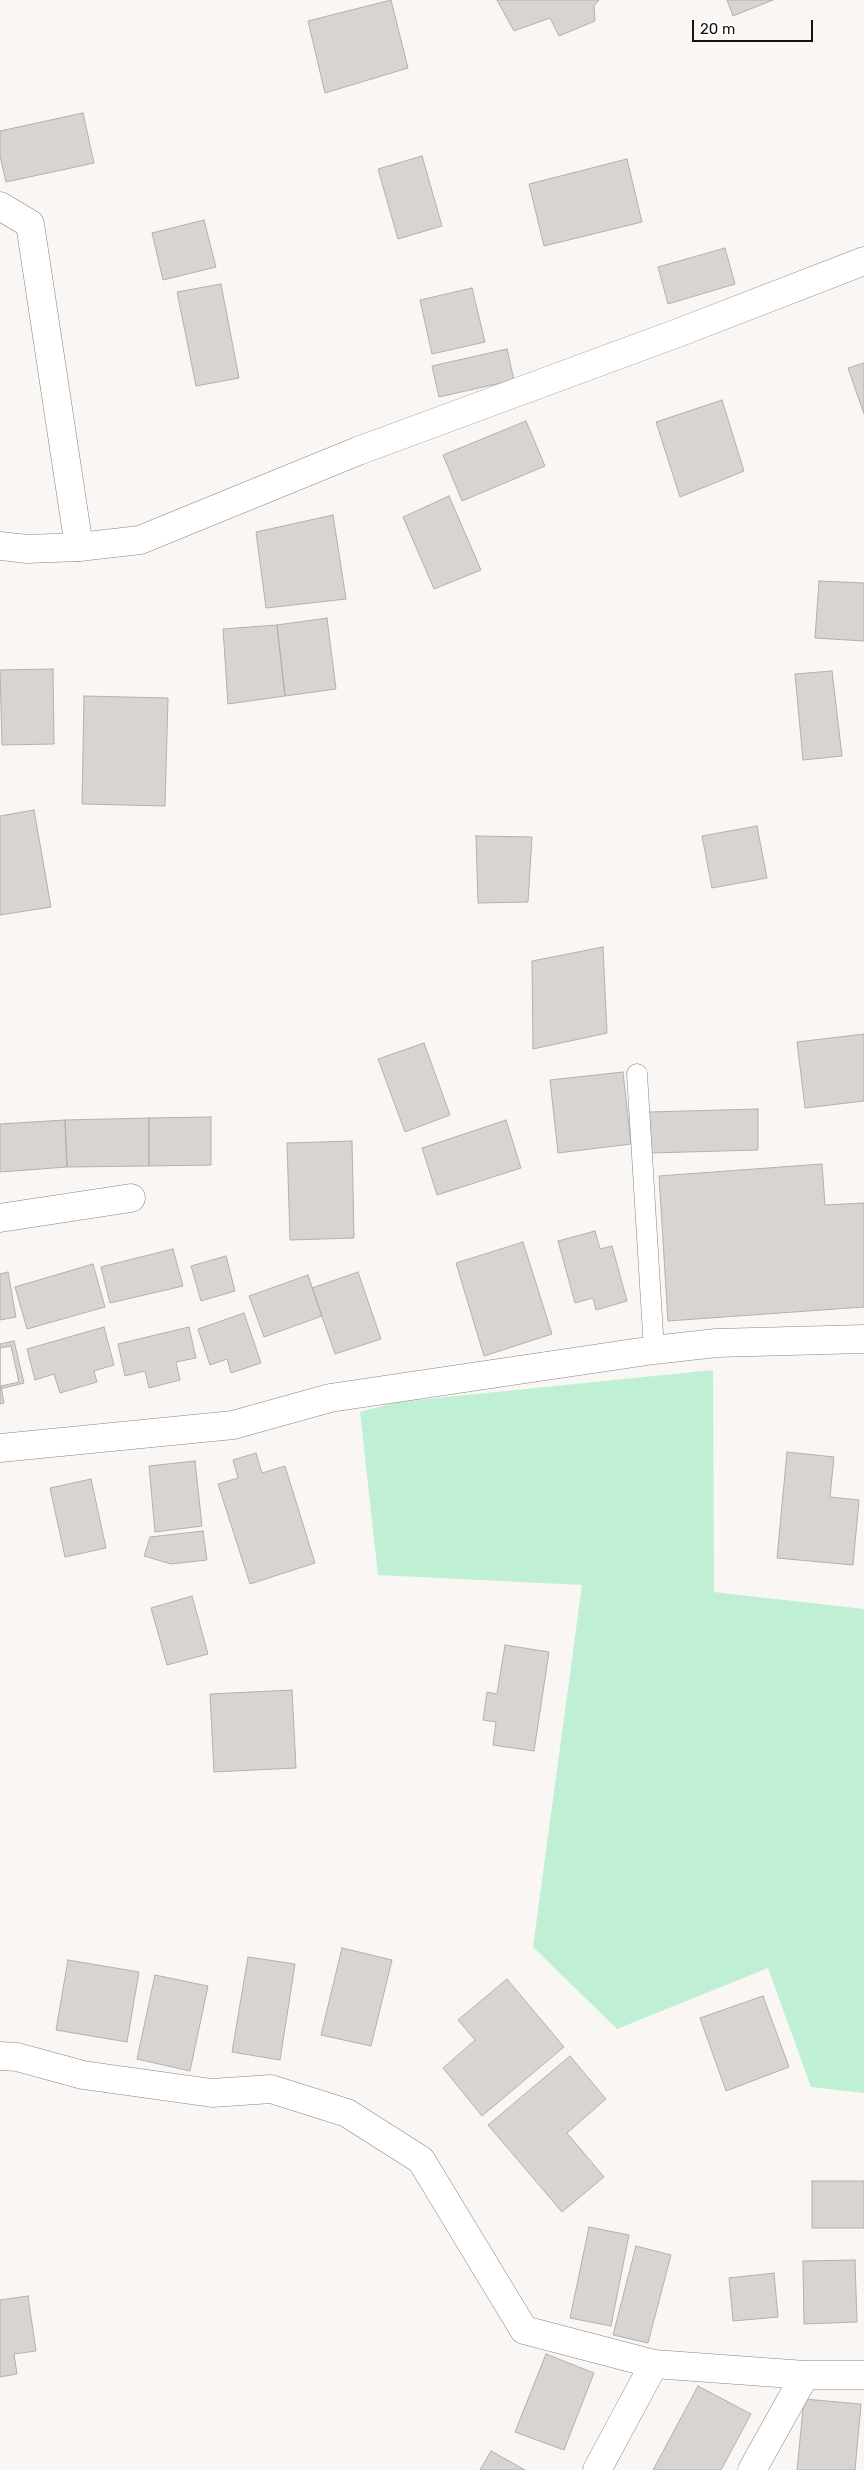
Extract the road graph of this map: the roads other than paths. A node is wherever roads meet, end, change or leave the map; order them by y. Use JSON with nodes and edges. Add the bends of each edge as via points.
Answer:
{"nodes":[{"id":1,"x":0,"y":206,"type":"edge"},
{"id":2,"x":864,"y":261,"type":"edge"},
{"id":3,"x":0,"y":546,"type":"edge"},
{"id":4,"x":79,"y":547,"type":"junction"},
{"id":5,"x":637,"y":1074,"type":"dead end"},
{"id":6,"x":131,"y":1198,"type":"dead end"},
{"id":7,"x":0,"y":1218,"type":"edge"},
{"id":8,"x":864,"y":1339,"type":"edge"},
{"id":9,"x":654,"y":1350,"type":"junction"},
{"id":10,"x":0,"y":1448,"type":"edge"},
{"id":11,"x":0,"y":2056,"type":"edge"},
{"id":12,"x":654,"y":2364,"type":"junction"},
{"id":13,"x":805,"y":2375,"type":"junction"},
{"id":14,"x":864,"y":2375,"type":"edge"},
{"id":15,"x":597,"y":2470,"type":"edge"},
{"id":16,"x":752,"y":2470,"type":"edge"}],
"edges":[{"from":1,"to":4,"type":"street","via":[[30,224]]},
{"from":2,"to":4,"type":"street","via":[[358,450],[140,540]]},
{"from":3,"to":4,"type":"street"},
{"from":5,"to":9,"type":"lane"},
{"from":6,"to":7,"type":"street"},
{"from":8,"to":9,"type":"street","via":[[716,1343]]},
{"from":9,"to":10,"type":"street","via":[[330,1398],[233,1425]]},
{"from":11,"to":12,"type":"street","via":[[17,2057],[83,2075],[212,2093],[271,2089],[348,2113],[421,2160],[524,2330]]},
{"from":12,"to":13,"type":"street"},
{"from":12,"to":15,"type":"street"},
{"from":13,"to":14,"type":"street"},
{"from":13,"to":16,"type":"street"}]}
